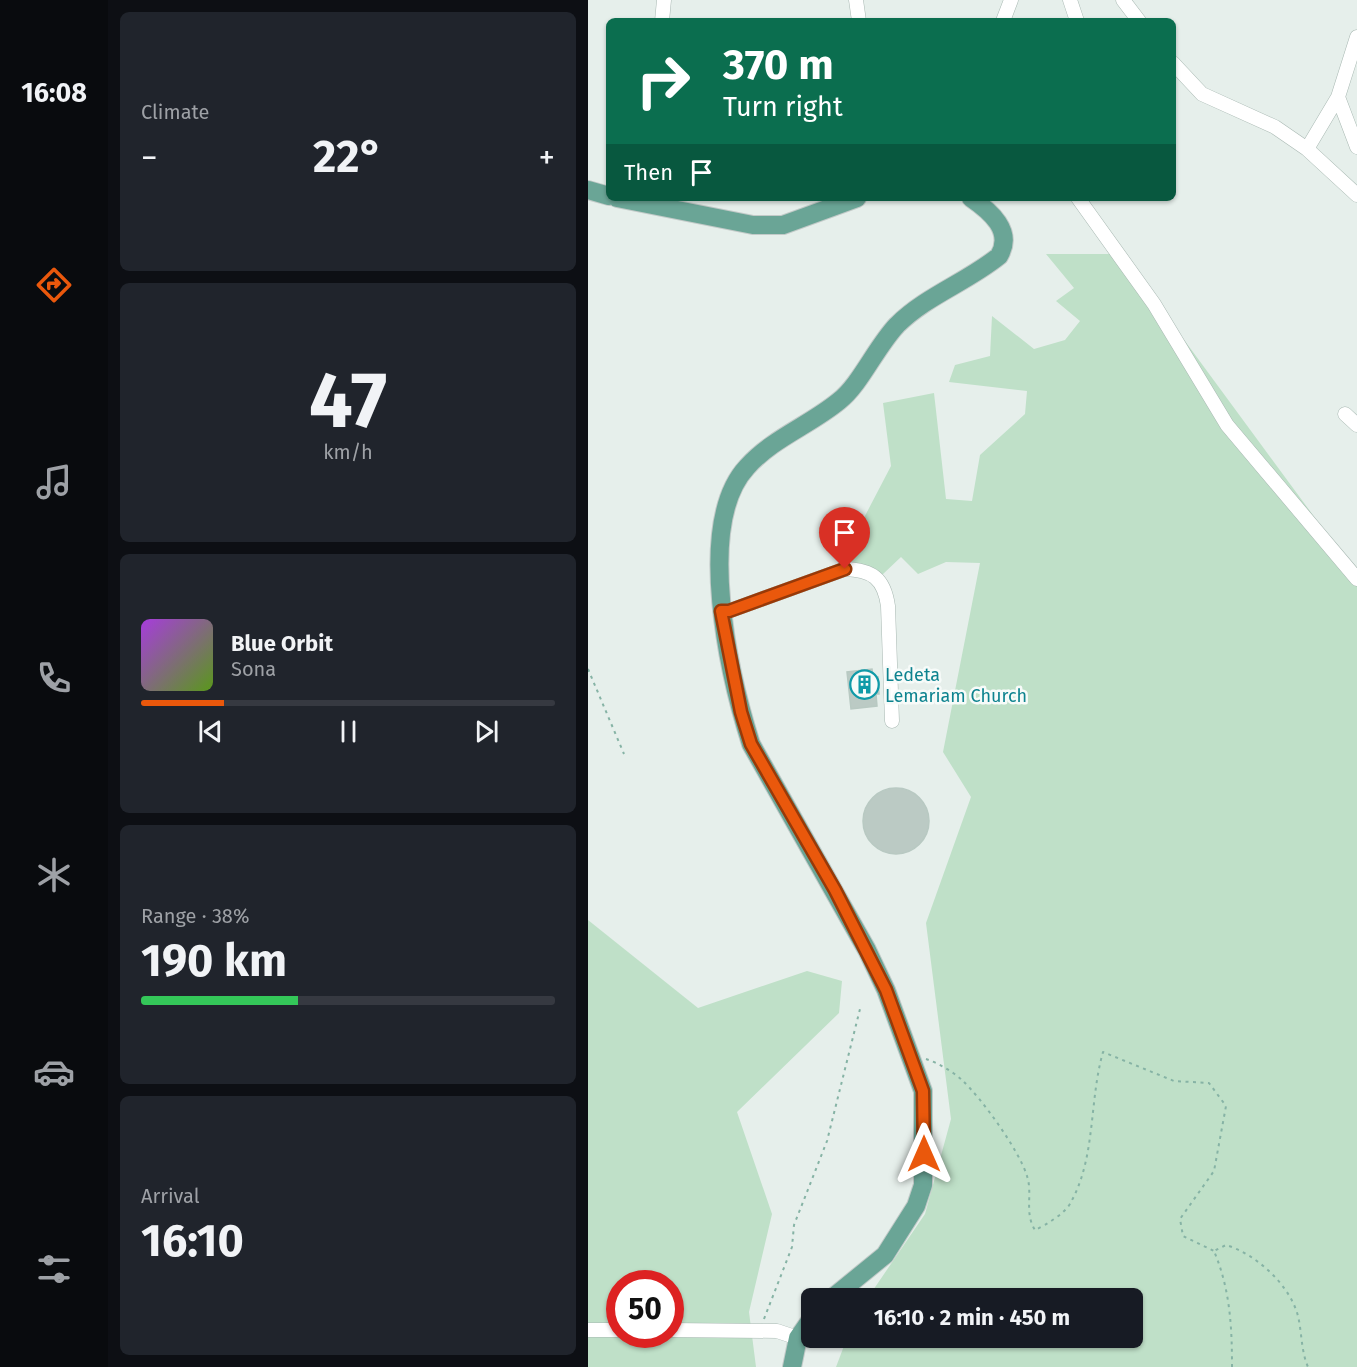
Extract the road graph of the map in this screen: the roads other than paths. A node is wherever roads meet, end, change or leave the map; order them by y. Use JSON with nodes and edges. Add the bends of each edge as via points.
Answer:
{"nodes":[{"id":1,"x":664,"y":0,"type":"edge"},
{"id":2,"x":856,"y":0,"type":"edge"},
{"id":3,"x":1011,"y":0,"type":"edge"},
{"id":4,"x":1070,"y":0,"type":"edge"},
{"id":5,"x":1123,"y":0,"type":"edge"},
{"id":6,"x":662,"y":18,"type":"edge"},
{"id":7,"x":859,"y":18,"type":"edge"},
{"id":8,"x":1005,"y":18,"type":"edge"},
{"id":9,"x":1076,"y":18,"type":"edge"},
{"id":10,"x":1137,"y":18,"type":"edge"},
{"id":11,"x":1356,"y":43,"type":"edge"},
{"id":12,"x":1176,"y":66,"type":"edge"},
{"id":13,"x":1338,"y":98,"type":"junction"},
{"id":14,"x":1357,"y":147,"type":"edge"},
{"id":15,"x":1306,"y":149,"type":"junction"},
{"id":16,"x":588,"y":190,"type":"edge"},
{"id":17,"x":606,"y":195,"type":"edge"},
{"id":18,"x":1357,"y":195,"type":"edge"},
{"id":19,"x":632,"y":201,"type":"edge"},
{"id":20,"x":849,"y":201,"type":"edge"},
{"id":21,"x":975,"y":201,"type":"edge"},
{"id":22,"x":1080,"y":201,"type":"edge"},
{"id":23,"x":1345,"y":414,"type":"dead end"},
{"id":24,"x":1357,"y":425,"type":"edge"},
{"id":25,"x":1357,"y":579,"type":"edge"},
{"id":26,"x":721,"y":611,"type":"junction"},
{"id":27,"x":892,"y":721,"type":"dead end"},
{"id":28,"x":844,"y":1288,"type":"edge"},
{"id":29,"x":588,"y":1330,"type":"edge"},
{"id":30,"x":606,"y":1330,"type":"edge"},
{"id":31,"x":684,"y":1330,"type":"edge"},
{"id":32,"x":801,"y":1334,"type":"edge"},
{"id":33,"x":798,"y":1338,"type":"junction"},
{"id":34,"x":792,"y":1367,"type":"edge"}],
"edges":[{"from":1,"to":6,"type":"street"},
{"from":2,"to":7,"type":"street"},
{"from":3,"to":8,"type":"street"},
{"from":4,"to":9,"type":"street"},
{"from":5,"to":10,"type":"street"},
{"from":11,"to":13,"type":"street"},
{"from":12,"to":15,"type":"street","via":[[1202,94],[1275,127]]},
{"from":13,"to":14,"type":"street"},
{"from":13,"to":15,"type":"street"},
{"from":15,"to":18,"type":"street"},
{"from":16,"to":17,"type":"main road"},
{"from":19,"to":20,"type":"main road","via":[[753,225],[783,225]]},
{"from":21,"to":26,"type":"main road","via":[[1000,224],[1003,240],[999,256],[916,309],[874,353],[852,389],[766,448],[745,468],[726,510],[719,544]]},
{"from":22,"to":25,"type":"street","via":[[1154,304],[1227,425]]},
{"from":23,"to":24,"type":"street"},
{"from":26,"to":27,"type":"street","via":[[845,569],[862,570],[880,580],[888,606]]},
{"from":26,"to":28,"type":"main road","via":[[751,744],[867,950],[912,1055],[923,1091],[922,1185],[916,1206],[885,1255]]},
{"from":29,"to":30,"type":"street"},
{"from":31,"to":33,"type":"street","via":[[777,1331]]},
{"from":32,"to":33,"type":"main road"},
{"from":33,"to":34,"type":"main road"}]}
